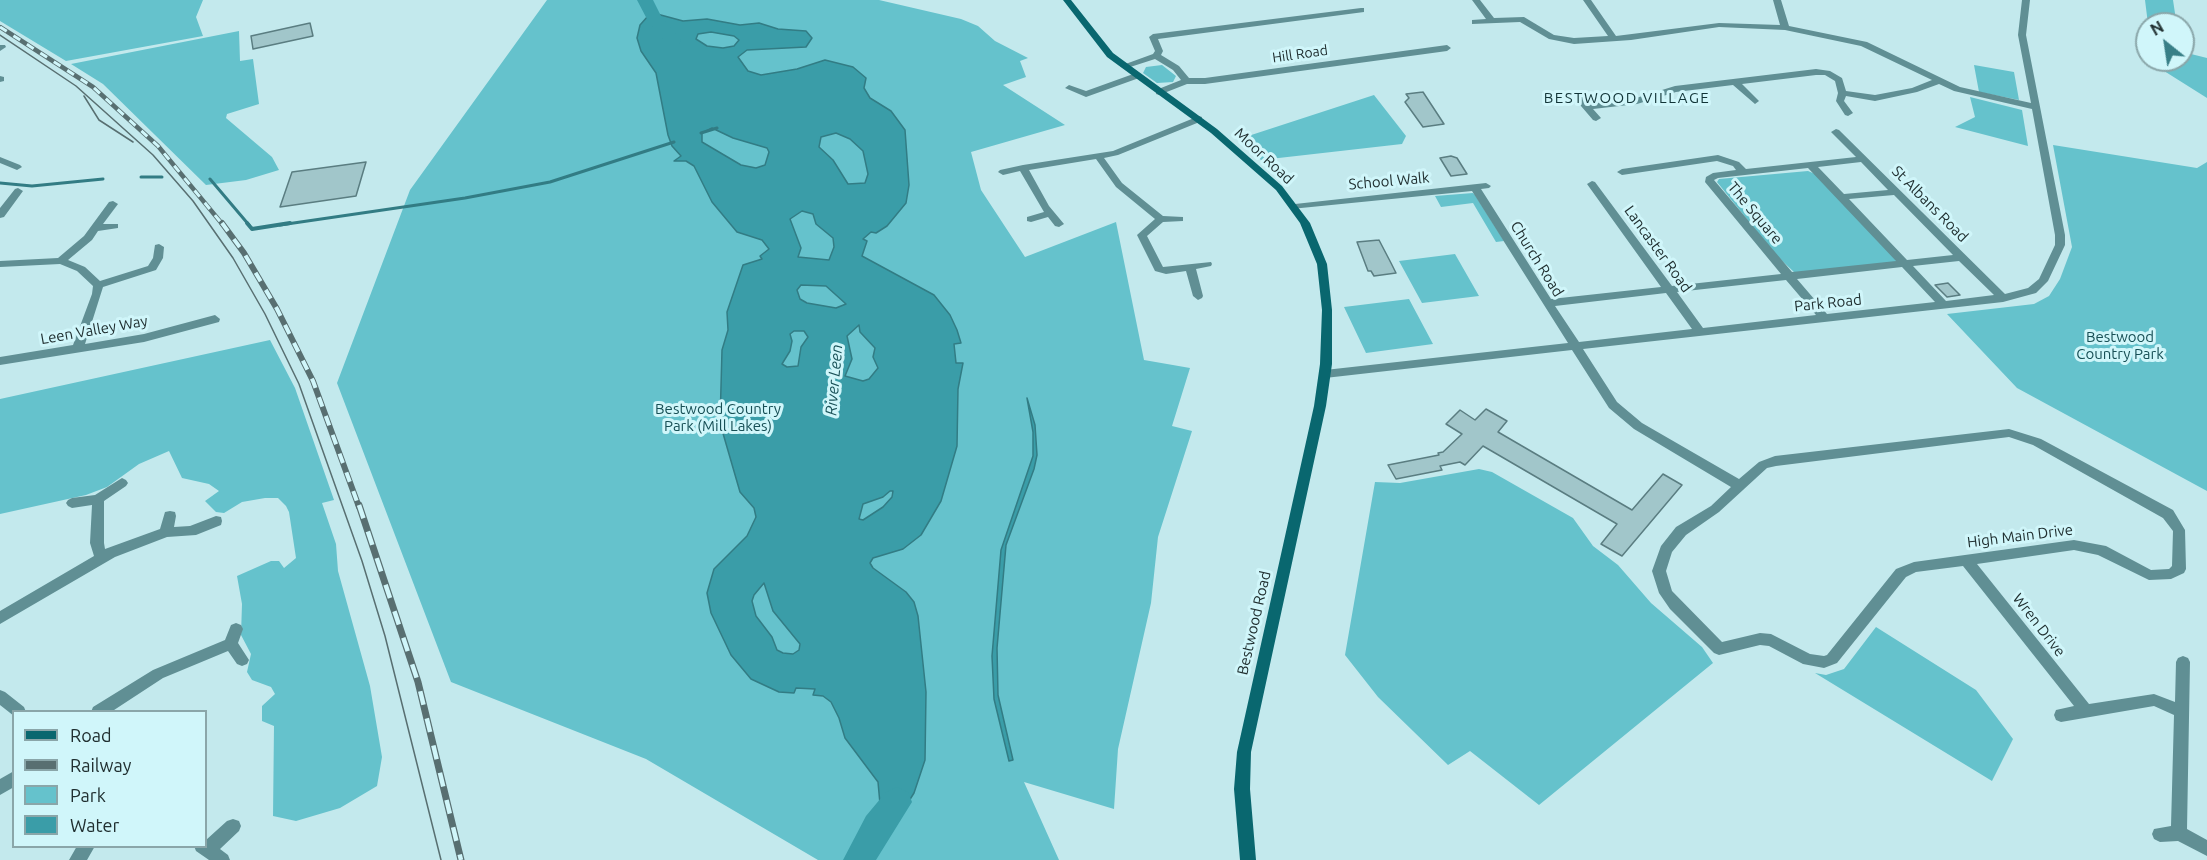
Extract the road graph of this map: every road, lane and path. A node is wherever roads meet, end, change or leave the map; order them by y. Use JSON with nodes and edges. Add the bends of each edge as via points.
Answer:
{"nodes":[{"id":1,"x":1067,"y":0,"type":"edge"},
{"id":2,"x":1476,"y":0,"type":"edge"},
{"id":3,"x":1587,"y":0,"type":"edge"},
{"id":4,"x":1777,"y":0,"type":"edge"},
{"id":5,"x":2026,"y":0,"type":"edge"},
{"id":6,"x":1361,"y":10,"type":"dead end"},
{"id":7,"x":1492,"y":21,"type":"junction"},
{"id":8,"x":1475,"y":22,"type":"dead end"},
{"id":9,"x":1785,"y":28,"type":"junction"},
{"id":10,"x":1613,"y":38,"type":"junction"},
{"id":11,"x":1448,"y":48,"type":"dead end"},
{"id":12,"x":1156,"y":56,"type":"junction"},
{"id":13,"x":1832,"y":65,"type":"dead end"},
{"id":14,"x":1124,"y":66,"type":"junction"},
{"id":15,"x":1136,"y":76,"type":"junction"},
{"id":16,"x":1835,"y":76,"type":"junction"},
{"id":17,"x":1186,"y":81,"type":"junction"},
{"id":18,"x":1939,"y":81,"type":"junction"},
{"id":19,"x":1736,"y":83,"type":"junction"},
{"id":20,"x":1069,"y":88,"type":"dead end"},
{"id":21,"x":1914,"y":90,"type":"junction"},
{"id":22,"x":1159,"y":92,"type":"junction"},
{"id":23,"x":1842,"y":93,"type":"junction"},
{"id":24,"x":1924,"y":96,"type":"dead end"},
{"id":25,"x":1578,"y":97,"type":"dead end"},
{"id":26,"x":1755,"y":101,"type":"dead end"},
{"id":27,"x":1587,"y":107,"type":"junction"},
{"id":28,"x":2034,"y":107,"type":"junction"},
{"id":29,"x":1848,"y":112,"type":"dead end"},
{"id":30,"x":1596,"y":118,"type":"dead end"},
{"id":31,"x":1199,"y":119,"type":"junction"},
{"id":32,"x":1836,"y":132,"type":"dead end"},
{"id":33,"x":1099,"y":157,"type":"junction"},
{"id":34,"x":1863,"y":159,"type":"junction"},
{"id":35,"x":0,"y":160,"type":"edge"},
{"id":36,"x":1811,"y":165,"type":"junction"},
{"id":37,"x":17,"y":167,"type":"dead end"},
{"id":38,"x":1023,"y":168,"type":"junction"},
{"id":39,"x":1003,"y":172,"type":"dead end"},
{"id":40,"x":1622,"y":172,"type":"dead end"},
{"id":41,"x":1744,"y":172,"type":"junction"},
{"id":42,"x":1592,"y":184,"type":"dead end"},
{"id":43,"x":1481,"y":187,"type":"joint"},
{"id":44,"x":18,"y":190,"type":"dead end"},
{"id":45,"x":1896,"y":192,"type":"junction"},
{"id":46,"x":1842,"y":197,"type":"junction"},
{"id":47,"x":112,"y":204,"type":"dead end"},
{"id":48,"x":1295,"y":207,"type":"junction"},
{"id":49,"x":1050,"y":213,"type":"junction"},
{"id":50,"x":0,"y":215,"type":"edge"},
{"id":51,"x":1031,"y":219,"type":"dead end"},
{"id":52,"x":1161,"y":219,"type":"junction"},
{"id":53,"x":1179,"y":219,"type":"dead end"},
{"id":54,"x":1059,"y":224,"type":"dead end"},
{"id":55,"x":114,"y":226,"type":"dead end"},
{"id":56,"x":96,"y":228,"type":"junction"},
{"id":57,"x":159,"y":247,"type":"dead end"},
{"id":58,"x":1962,"y":257,"type":"junction"},
{"id":59,"x":61,"y":261,"type":"junction"},
{"id":60,"x":0,"y":264,"type":"edge"},
{"id":61,"x":1207,"y":264,"type":"dead end"},
{"id":62,"x":1905,"y":264,"type":"junction"},
{"id":63,"x":1190,"y":267,"type":"junction"},
{"id":64,"x":1789,"y":276,"type":"junction"},
{"id":65,"x":98,"y":285,"type":"junction"},
{"id":66,"x":1669,"y":290,"type":"junction"},
{"id":67,"x":1198,"y":297,"type":"dead end"},
{"id":68,"x":2003,"y":298,"type":"junction"},
{"id":69,"x":1547,"y":303,"type":"junction"},
{"id":70,"x":1944,"y":305,"type":"junction"},
{"id":71,"x":1824,"y":318,"type":"junction"},
{"id":72,"x":214,"y":319,"type":"dead end"},
{"id":73,"x":1700,"y":332,"type":"junction"},
{"id":74,"x":1574,"y":346,"type":"junction"},
{"id":75,"x":78,"y":348,"type":"junction"},
{"id":76,"x":0,"y":361,"type":"edge"},
{"id":77,"x":1325,"y":374,"type":"junction"},
{"id":78,"x":1322,"y":396,"type":"joint"},
{"id":79,"x":122,"y":483,"type":"dead end"},
{"id":80,"x":1740,"y":486,"type":"junction"},
{"id":81,"x":98,"y":499,"type":"junction"},
{"id":82,"x":72,"y":503,"type":"dead end"},
{"id":83,"x":170,"y":516,"type":"dead end"},
{"id":84,"x":216,"y":521,"type":"dead end"},
{"id":85,"x":166,"y":532,"type":"junction"},
{"id":86,"x":101,"y":558,"type":"junction"},
{"id":87,"x":1966,"y":560,"type":"junction"},
{"id":88,"x":0,"y":618,"type":"edge"},
{"id":89,"x":236,"y":629,"type":"dead end"},
{"id":90,"x":231,"y":644,"type":"junction"},
{"id":91,"x":242,"y":660,"type":"dead end"},
{"id":92,"x":2183,"y":662,"type":"dead end"},
{"id":93,"x":0,"y":696,"type":"edge"},
{"id":94,"x":18,"y":710,"type":"edge"},
{"id":95,"x":100,"y":710,"type":"edge"},
{"id":96,"x":2086,"y":711,"type":"junction"},
{"id":97,"x":2182,"y":711,"type":"junction"},
{"id":98,"x":2061,"y":716,"type":"dead end"},
{"id":99,"x":233,"y":826,"type":"dead end"},
{"id":100,"x":2179,"y":833,"type":"junction"},
{"id":101,"x":2160,"y":834,"type":"dead end"},
{"id":102,"x":207,"y":846,"type":"edge"},
{"id":103,"x":205,"y":848,"type":"edge"},
{"id":104,"x":2207,"y":848,"type":"edge"},
{"id":105,"x":222,"y":860,"type":"edge"},
{"id":106,"x":1248,"y":860,"type":"edge"}],
"edges":[{"from":1,"to":14,"type":"main road","name":"Moor Road","via":[[1093,35]]},
{"from":2,"to":7,"type":"street"},
{"from":3,"to":10,"type":"street"},
{"from":4,"to":9,"type":"street"},
{"from":5,"to":28,"type":"street","name":"Park Road","via":[[2022,35]]},
{"from":6,"to":12,"type":"street","via":[[1149,38],[1159,51]]},
{"from":7,"to":8,"type":"street"},
{"from":7,"to":10,"type":"street","via":[[1521,20],[1563,40]]},
{"from":9,"to":10,"type":"street","via":[[1719,25]]},
{"from":9,"to":18,"type":"street","via":[[1872,47]]},
{"from":11,"to":17,"type":"street","name":"Hill Road"},
{"from":12,"to":14,"type":"street"},
{"from":12,"to":17,"type":"street","via":[[1176,68]]},
{"from":13,"to":16,"type":"street"},
{"from":14,"to":15,"type":"main road","name":"Moor Road"},
{"from":15,"to":20,"type":"street","via":[[1086,94]]},
{"from":15,"to":22,"type":"main road","name":"Moor Road"},
{"from":16,"to":19,"type":"street","via":[[1816,72]]},
{"from":16,"to":23,"type":"street"},
{"from":17,"to":22,"type":"street","name":"Hill Road"},
{"from":18,"to":21,"type":"street"},
{"from":18,"to":28,"type":"street","via":[[1972,94]]},
{"from":19,"to":26,"type":"street"},
{"from":19,"to":27,"type":"street","via":[[1671,90],[1637,101]]},
{"from":21,"to":23,"type":"street","via":[[1875,98]]},
{"from":21,"to":24,"type":"street"},
{"from":22,"to":31,"type":"main road","name":"Moor Road"},
{"from":23,"to":29,"type":"street","via":[[1841,105]]},
{"from":25,"to":27,"type":"street"},
{"from":27,"to":30,"type":"street"},
{"from":28,"to":68,"type":"street","name":"Park Road","via":[[2060,245],[2043,281],[2032,291]]},
{"from":31,"to":33,"type":"street"},
{"from":31,"to":48,"type":"main road","name":"Moor Road","via":[[1262,172]]},
{"from":32,"to":34,"type":"street","name":"St Albans Road"},
{"from":33,"to":38,"type":"street"},
{"from":33,"to":52,"type":"street","via":[[1119,185]]},
{"from":34,"to":36,"type":"street","name":"The Square"},
{"from":34,"to":45,"type":"street","name":"St Albans Road"},
{"from":35,"to":37,"type":"street"},
{"from":36,"to":41,"type":"street","name":"The Square"},
{"from":36,"to":46,"type":"street"},
{"from":38,"to":39,"type":"street"},
{"from":38,"to":49,"type":"street"},
{"from":40,"to":41,"type":"street","via":[[1640,166],[1718,158],[1736,164]]},
{"from":41,"to":64,"type":"street","name":"The Square","via":[[1716,175],[1710,182]]},
{"from":42,"to":66,"type":"street","name":"Lancaster Road"},
{"from":43,"to":48,"type":"street","name":"School Walk"},
{"from":43,"to":69,"type":"street","name":"Church Road"},
{"from":44,"to":50,"type":"street"},
{"from":45,"to":46,"type":"street"},
{"from":45,"to":58,"type":"street","name":"St Albans Road"},
{"from":46,"to":62,"type":"street"},
{"from":47,"to":56,"type":"street"},
{"from":48,"to":77,"type":"main road","name":"Moor Road","via":[[1322,264],[1327,310]]},
{"from":49,"to":51,"type":"street"},
{"from":49,"to":54,"type":"street"},
{"from":52,"to":53,"type":"street"},
{"from":52,"to":63,"type":"street","via":[[1142,235],[1159,269],[1166,272]]},
{"from":55,"to":56,"type":"street"},
{"from":56,"to":59,"type":"street"},
{"from":57,"to":65,"type":"street","via":[[152,268]]},
{"from":58,"to":62,"type":"street"},
{"from":58,"to":68,"type":"street","name":"St Albans Road"},
{"from":59,"to":60,"type":"street"},
{"from":59,"to":65,"type":"street","via":[[81,268]]},
{"from":61,"to":63,"type":"street"},
{"from":62,"to":64,"type":"street"},
{"from":62,"to":70,"type":"street"},
{"from":63,"to":67,"type":"street"},
{"from":64,"to":66,"type":"street"},
{"from":64,"to":71,"type":"street","name":"The Square"},
{"from":65,"to":75,"type":"street"},
{"from":66,"to":69,"type":"street"},
{"from":66,"to":73,"type":"street","name":"Lancaster Road"},
{"from":68,"to":70,"type":"street","name":"Park Road"},
{"from":69,"to":74,"type":"street","name":"Church Road"},
{"from":70,"to":71,"type":"street","name":"Park Road"},
{"from":71,"to":73,"type":"street","name":"Park Road"},
{"from":72,"to":75,"type":"street","name":"Leen Valley Way","via":[[193,320],[144,338]]},
{"from":73,"to":74,"type":"street","name":"Park Road"},
{"from":74,"to":77,"type":"street","name":"Park Road"},
{"from":74,"to":80,"type":"street","via":[[1625,417]]},
{"from":75,"to":76,"type":"street","name":"Leen Valley Way"},
{"from":77,"to":78,"type":"main road","name":"Moor Road"},
{"from":78,"to":106,"type":"main road","name":"Bestwood Road","via":[[1246,744],[1242,789]]},
{"from":79,"to":81,"type":"street"},
{"from":80,"to":87,"type":"street","name":"High Main Drive","via":[[1715,509],[1681,531],[1666,550],[1659,571],[1666,593],[1675,605],[1719,649],[1771,640],[1808,660],[1824,662],[1832,659],[1900,573],[1914,567]]},
{"from":80,"to":87,"type":"street","name":"High Main Drive","via":[[1763,465],[1775,461],[2009,433],[2037,442],[2159,508],[2179,530],[2179,569],[2162,576],[2135,570],[2088,546],[2074,544]]},
{"from":81,"to":82,"type":"street"},
{"from":81,"to":86,"type":"street","via":[[97,543]]},
{"from":83,"to":85,"type":"street"},
{"from":84,"to":85,"type":"street","via":[[191,531]]},
{"from":85,"to":86,"type":"street"},
{"from":86,"to":88,"type":"street"},
{"from":87,"to":96,"type":"street","name":"Wren Drive"},
{"from":89,"to":90,"type":"street"},
{"from":90,"to":91,"type":"street"},
{"from":90,"to":95,"type":"street","via":[[158,674]]},
{"from":92,"to":97,"type":"street"},
{"from":93,"to":94,"type":"street"},
{"from":96,"to":97,"type":"street","via":[[2154,700]]},
{"from":96,"to":98,"type":"street"},
{"from":97,"to":100,"type":"street"},
{"from":99,"to":102,"type":"street"},
{"from":100,"to":101,"type":"street"},
{"from":100,"to":104,"type":"street"},
{"from":103,"to":105,"type":"street"}]}
